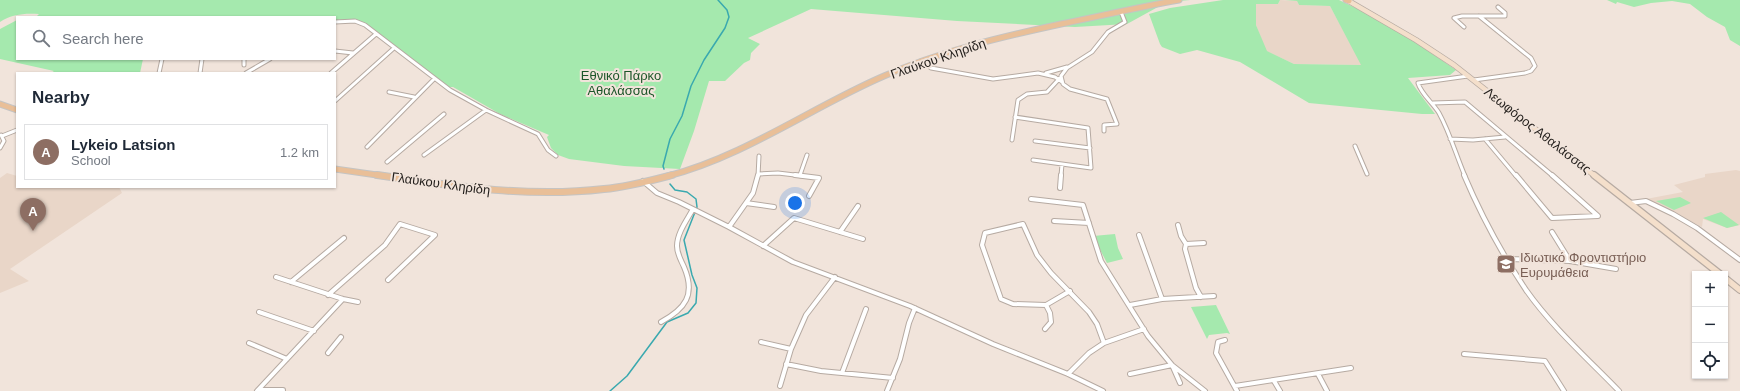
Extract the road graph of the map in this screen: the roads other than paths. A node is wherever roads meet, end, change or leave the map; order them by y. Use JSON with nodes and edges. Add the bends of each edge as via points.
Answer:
{"nodes":[{"id":1,"x":1179,"y":0,"type":"edge"},
{"id":2,"x":1347,"y":0,"type":"edge"},
{"id":3,"x":1498,"y":7,"type":"dead end"},
{"id":4,"x":1121,"y":12,"type":"junction"},
{"id":5,"x":1479,"y":16,"type":"junction"},
{"id":6,"x":336,"y":22,"type":"edge"},
{"id":7,"x":1464,"y":27,"type":"dead end"},
{"id":8,"x":376,"y":34,"type":"junction"},
{"id":9,"x":394,"y":48,"type":"junction"},
{"id":10,"x":336,"y":51,"type":"edge"},
{"id":11,"x":353,"y":53,"type":"junction"},
{"id":12,"x":162,"y":60,"type":"edge"},
{"id":13,"x":202,"y":60,"type":"edge"},
{"id":14,"x":244,"y":60,"type":"edge"},
{"id":15,"x":268,"y":60,"type":"edge"},
{"id":16,"x":921,"y":61,"type":"junction"},
{"id":17,"x":244,"y":66,"type":"dead end"},
{"id":18,"x":1070,"y":66,"type":"junction"},
{"id":19,"x":159,"y":72,"type":"edge"},
{"id":20,"x":200,"y":72,"type":"edge"},
{"id":21,"x":248,"y":72,"type":"edge"},
{"id":22,"x":332,"y":72,"type":"edge"},
{"id":23,"x":1043,"y":74,"type":"junction"},
{"id":24,"x":1468,"y":76,"type":"junction"},
{"id":25,"x":434,"y":79,"type":"junction"},
{"id":26,"x":1060,"y":80,"type":"junction"},
{"id":27,"x":1474,"y":80,"type":"junction"},
{"id":28,"x":388,"y":92,"type":"dead end"},
{"id":29,"x":414,"y":97,"type":"junction"},
{"id":30,"x":0,"y":100,"type":"edge"},
{"id":31,"x":336,"y":100,"type":"edge"},
{"id":32,"x":1433,"y":103,"type":"junction"},
{"id":33,"x":0,"y":104,"type":"edge"},
{"id":34,"x":16,"y":106,"type":"edge"},
{"id":35,"x":16,"y":110,"type":"edge"},
{"id":36,"x":486,"y":110,"type":"junction"},
{"id":37,"x":444,"y":114,"type":"dead end"},
{"id":38,"x":1015,"y":117,"type":"junction"},
{"id":39,"x":16,"y":130,"type":"edge"},
{"id":40,"x":1104,"y":131,"type":"dead end"},
{"id":41,"x":1,"y":135,"type":"edge"},
{"id":42,"x":1505,"y":137,"type":"junction"},
{"id":43,"x":1450,"y":139,"type":"junction"},
{"id":44,"x":1485,"y":139,"type":"junction"},
{"id":45,"x":1012,"y":140,"type":"dead end"},
{"id":46,"x":1035,"y":141,"type":"dead end"},
{"id":47,"x":1355,"y":146,"type":"dead end"},
{"id":48,"x":367,"y":147,"type":"dead end"},
{"id":49,"x":0,"y":148,"type":"edge"},
{"id":50,"x":1090,"y":148,"type":"junction"},
{"id":51,"x":424,"y":155,"type":"dead end"},
{"id":52,"x":807,"y":155,"type":"dead end"},
{"id":53,"x":556,"y":156,"type":"dead end"},
{"id":54,"x":759,"y":156,"type":"dead end"},
{"id":55,"x":1033,"y":160,"type":"dead end"},
{"id":56,"x":387,"y":162,"type":"dead end"},
{"id":57,"x":1062,"y":164,"type":"junction"},
{"id":58,"x":336,"y":169,"type":"edge"},
{"id":59,"x":759,"y":174,"type":"junction"},
{"id":60,"x":1367,"y":174,"type":"dead end"},
{"id":61,"x":800,"y":175,"type":"junction"},
{"id":62,"x":643,"y":182,"type":"junction"},
{"id":63,"x":1060,"y":188,"type":"dead end"},
{"id":64,"x":810,"y":196,"type":"dead end"},
{"id":65,"x":1031,"y":199,"type":"dead end"},
{"id":66,"x":746,"y":203,"type":"junction"},
{"id":67,"x":1630,"y":203,"type":"junction"},
{"id":68,"x":858,"y":206,"type":"dead end"},
{"id":69,"x":774,"y":207,"type":"dead end"},
{"id":70,"x":693,"y":209,"type":"junction"},
{"id":71,"x":1054,"y":221,"type":"dead end"},
{"id":72,"x":1089,"y":222,"type":"junction"},
{"id":73,"x":1178,"y":225,"type":"dead end"},
{"id":74,"x":729,"y":227,"type":"junction"},
{"id":75,"x":840,"y":232,"type":"junction"},
{"id":76,"x":1552,"y":232,"type":"dead end"},
{"id":77,"x":1139,"y":235,"type":"dead end"},
{"id":78,"x":344,"y":238,"type":"dead end"},
{"id":79,"x":863,"y":239,"type":"dead end"},
{"id":80,"x":1204,"y":243,"type":"dead end"},
{"id":81,"x":1186,"y":244,"type":"junction"},
{"id":82,"x":763,"y":246,"type":"junction"},
{"id":83,"x":1507,"y":259,"type":"junction"},
{"id":84,"x":1740,"y":260,"type":"edge"},
{"id":85,"x":1570,"y":261,"type":"junction"},
{"id":86,"x":1616,"y":269,"type":"dead end"},
{"id":87,"x":1716,"y":271,"type":"edge"},
{"id":88,"x":276,"y":277,"type":"dead end"},
{"id":89,"x":835,"y":277,"type":"junction"},
{"id":90,"x":388,"y":280,"type":"dead end"},
{"id":91,"x":1728,"y":280,"type":"edge"},
{"id":92,"x":291,"y":282,"type":"junction"},
{"id":93,"x":1740,"y":290,"type":"edge"},
{"id":94,"x":1070,"y":291,"type":"junction"},
{"id":95,"x":328,"y":294,"type":"junction"},
{"id":96,"x":1214,"y":296,"type":"dead end"},
{"id":97,"x":1200,"y":297,"type":"junction"},
{"id":98,"x":343,"y":299,"type":"junction"},
{"id":99,"x":1162,"y":299,"type":"junction"},
{"id":100,"x":358,"y":302,"type":"dead end"},
{"id":101,"x":1046,"y":305,"type":"junction"},
{"id":102,"x":1130,"y":305,"type":"junction"},
{"id":103,"x":915,"y":308,"type":"junction"},
{"id":104,"x":866,"y":309,"type":"dead end"},
{"id":105,"x":259,"y":312,"type":"dead end"},
{"id":106,"x":661,"y":322,"type":"dead end"},
{"id":107,"x":1045,"y":329,"type":"dead end"},
{"id":108,"x":1144,"y":329,"type":"junction"},
{"id":109,"x":314,"y":331,"type":"junction"},
{"id":110,"x":341,"y":337,"type":"dead end"},
{"id":111,"x":1225,"y":340,"type":"dead end"},
{"id":112,"x":761,"y":342,"type":"dead end"},
{"id":113,"x":249,"y":343,"type":"dead end"},
{"id":114,"x":1104,"y":343,"type":"junction"},
{"id":115,"x":790,"y":349,"type":"junction"},
{"id":116,"x":328,"y":353,"type":"dead end"},
{"id":117,"x":1464,"y":354,"type":"dead end"},
{"id":118,"x":287,"y":360,"type":"junction"},
{"id":119,"x":786,"y":364,"type":"junction"},
{"id":120,"x":1172,"y":365,"type":"junction"},
{"id":121,"x":1351,"y":368,"type":"dead end"},
{"id":122,"x":842,"y":373,"type":"junction"},
{"id":123,"x":1068,"y":374,"type":"junction"},
{"id":124,"x":1130,"y":374,"type":"dead end"},
{"id":125,"x":1318,"y":374,"type":"junction"},
{"id":126,"x":893,"y":378,"type":"junction"},
{"id":127,"x":1274,"y":381,"type":"junction"},
{"id":128,"x":1180,"y":383,"type":"dead end"},
{"id":129,"x":780,"y":386,"type":"dead end"},
{"id":130,"x":1235,"y":386,"type":"junction"},
{"id":131,"x":283,"y":390,"type":"dead end"},
{"id":132,"x":257,"y":391,"type":"edge"},
{"id":133,"x":887,"y":391,"type":"edge"},
{"id":134,"x":1103,"y":391,"type":"edge"},
{"id":135,"x":1206,"y":391,"type":"edge"},
{"id":136,"x":1237,"y":391,"type":"edge"},
{"id":137,"x":1280,"y":391,"type":"edge"},
{"id":138,"x":1327,"y":391,"type":"edge"},
{"id":139,"x":1564,"y":391,"type":"edge"},
{"id":140,"x":1619,"y":391,"type":"edge"}],
"edges":[{"from":1,"to":4,"type":"main road","name":"Γλαύκου Κληρίδη"},
{"from":2,"to":24,"type":"main road","name":"Λεωφόρος Αθαλάσσας","via":[[1416,40]]},
{"from":3,"to":5,"type":"street","via":[[1505,16]]},
{"from":4,"to":16,"type":"main road","name":"Γλαύκου Κληρίδη","via":[[998,38]]},
{"from":4,"to":18,"type":"street","via":[[1125,22],[1108,32],[1092,52]]},
{"from":5,"to":7,"type":"street","via":[[1454,18]]},
{"from":5,"to":27,"type":"street","via":[[1530,58],[1535,66],[1525,73]]},
{"from":6,"to":8,"type":"street","via":[[360,22]]},
{"from":8,"to":9,"type":"street"},
{"from":8,"to":11,"type":"street"},
{"from":9,"to":25,"type":"street"},
{"from":9,"to":31,"type":"street"},
{"from":10,"to":11,"type":"street"},
{"from":11,"to":22,"type":"street"},
{"from":12,"to":19,"type":"street"},
{"from":13,"to":20,"type":"street"},
{"from":14,"to":17,"type":"street"},
{"from":15,"to":21,"type":"street"},
{"from":16,"to":23,"type":"street","via":[[931,68],[993,79]]},
{"from":16,"to":62,"type":"main road","name":"Γλαύκου Κληρίδη","via":[[881,77],[744,146],[676,174]]},
{"from":18,"to":23,"type":"street"},
{"from":18,"to":26,"type":"street"},
{"from":23,"to":26,"type":"street"},
{"from":24,"to":27,"type":"main road","name":"Λεωφόρος Αθαλάσσας"},
{"from":24,"to":32,"type":"street","via":[[1418,83]]},
{"from":25,"to":29,"type":"street"},
{"from":25,"to":36,"type":"street"},
{"from":26,"to":38,"type":"street","via":[[1047,92],[1020,97]]},
{"from":26,"to":40,"type":"street","via":[[1070,89],[1107,99],[1117,124],[1104,125]]},
{"from":27,"to":67,"type":"main road","name":"Λεωφόρος Αθαλάσσας"},
{"from":28,"to":29,"type":"street"},
{"from":29,"to":48,"type":"street"},
{"from":30,"to":34,"type":"main road"},
{"from":32,"to":42,"type":"street","via":[[1465,102]]},
{"from":32,"to":43,"type":"street"},
{"from":33,"to":35,"type":"main road"},
{"from":36,"to":51,"type":"street"},
{"from":36,"to":53,"type":"street","via":[[538,134],[548,150]]},
{"from":37,"to":56,"type":"street"},
{"from":38,"to":45,"type":"street"},
{"from":38,"to":50,"type":"street","via":[[1088,128]]},
{"from":39,"to":41,"type":"street"},
{"from":41,"to":49,"type":"street","via":[[4,140]]},
{"from":42,"to":44,"type":"street"},
{"from":42,"to":44,"type":"street","via":[[1598,216],[1552,218]]},
{"from":43,"to":44,"type":"street"},
{"from":43,"to":83,"type":"street","via":[[1495,240]]},
{"from":46,"to":50,"type":"street"},
{"from":47,"to":60,"type":"street"},
{"from":50,"to":57,"type":"street","via":[[1091,168]]},
{"from":52,"to":61,"type":"street"},
{"from":54,"to":59,"type":"street"},
{"from":55,"to":57,"type":"street"},
{"from":57,"to":63,"type":"street"},
{"from":58,"to":62,"type":"main road","name":"Γλαύκου Κληρίδη","via":[[499,191],[582,192]]},
{"from":59,"to":61,"type":"street"},
{"from":59,"to":66,"type":"street","via":[[754,193]]},
{"from":61,"to":64,"type":"street","via":[[819,178]]},
{"from":62,"to":70,"type":"street","via":[[657,193]]},
{"from":65,"to":72,"type":"street","via":[[1083,205]]},
{"from":66,"to":69,"type":"street"},
{"from":66,"to":74,"type":"street"},
{"from":67,"to":84,"type":"street","via":[[1646,201],[1673,214],[1697,228]]},
{"from":67,"to":87,"type":"main road","name":"Λεωφόρος Αθαλάσσας"},
{"from":68,"to":75,"type":"street"},
{"from":70,"to":74,"type":"street"},
{"from":70,"to":106,"type":"street","via":[[678,239],[677,248],[689,289],[685,305],[677,314]]},
{"from":71,"to":72,"type":"street"},
{"from":72,"to":102,"type":"street","via":[[1101,261]]},
{"from":73,"to":81,"type":"street"},
{"from":74,"to":82,"type":"street"},
{"from":75,"to":79,"type":"street"},
{"from":75,"to":82,"type":"street","via":[[794,218]]},
{"from":76,"to":85,"type":"street"},
{"from":77,"to":99,"type":"street"},
{"from":78,"to":92,"type":"street"},
{"from":80,"to":81,"type":"street"},
{"from":81,"to":97,"type":"street","via":[[1186,253]]},
{"from":82,"to":89,"type":"street","via":[[793,262]]},
{"from":83,"to":85,"type":"street"},
{"from":83,"to":140,"type":"street","via":[[1527,291],[1556,327]]},
{"from":85,"to":86,"type":"street"},
{"from":88,"to":92,"type":"street"},
{"from":89,"to":103,"type":"street"},
{"from":89,"to":115,"type":"street","via":[[806,315]]},
{"from":90,"to":95,"type":"street","via":[[434,235],[400,224],[385,245]]},
{"from":91,"to":93,"type":"main road"},
{"from":92,"to":95,"type":"street"},
{"from":94,"to":101,"type":"street"},
{"from":94,"to":101,"type":"street","via":[[1037,255],[1023,224],[985,233],[982,244],[1002,299],[1013,304]]},
{"from":94,"to":114,"type":"street","via":[[1090,312]]},
{"from":95,"to":98,"type":"street"},
{"from":96,"to":97,"type":"street"},
{"from":97,"to":99,"type":"street"},
{"from":98,"to":100,"type":"street"},
{"from":98,"to":109,"type":"street"},
{"from":99,"to":102,"type":"street"},
{"from":101,"to":107,"type":"street","via":[[1051,322]]},
{"from":102,"to":108,"type":"street"},
{"from":103,"to":123,"type":"street","via":[[993,344]]},
{"from":103,"to":126,"type":"street","via":[[908,323]]},
{"from":104,"to":122,"type":"street"},
{"from":105,"to":109,"type":"street"},
{"from":108,"to":114,"type":"street"},
{"from":108,"to":120,"type":"street"},
{"from":109,"to":118,"type":"street"},
{"from":110,"to":116,"type":"street"},
{"from":111,"to":130,"type":"street","via":[[1218,342],[1216,353]]},
{"from":112,"to":115,"type":"street"},
{"from":113,"to":118,"type":"street"},
{"from":114,"to":123,"type":"street","via":[[1089,353]]},
{"from":115,"to":119,"type":"street"},
{"from":117,"to":139,"type":"street","via":[[1545,361]]},
{"from":118,"to":132,"type":"street"},
{"from":119,"to":122,"type":"street"},
{"from":119,"to":129,"type":"street"},
{"from":120,"to":124,"type":"street"},
{"from":120,"to":128,"type":"street"},
{"from":120,"to":135,"type":"street"},
{"from":121,"to":125,"type":"street"},
{"from":122,"to":126,"type":"street"},
{"from":123,"to":134,"type":"street"},
{"from":125,"to":127,"type":"street"},
{"from":125,"to":138,"type":"street"},
{"from":126,"to":133,"type":"street"},
{"from":127,"to":130,"type":"street"},
{"from":127,"to":137,"type":"street"},
{"from":130,"to":136,"type":"street"},
{"from":131,"to":132,"type":"street"}]}
